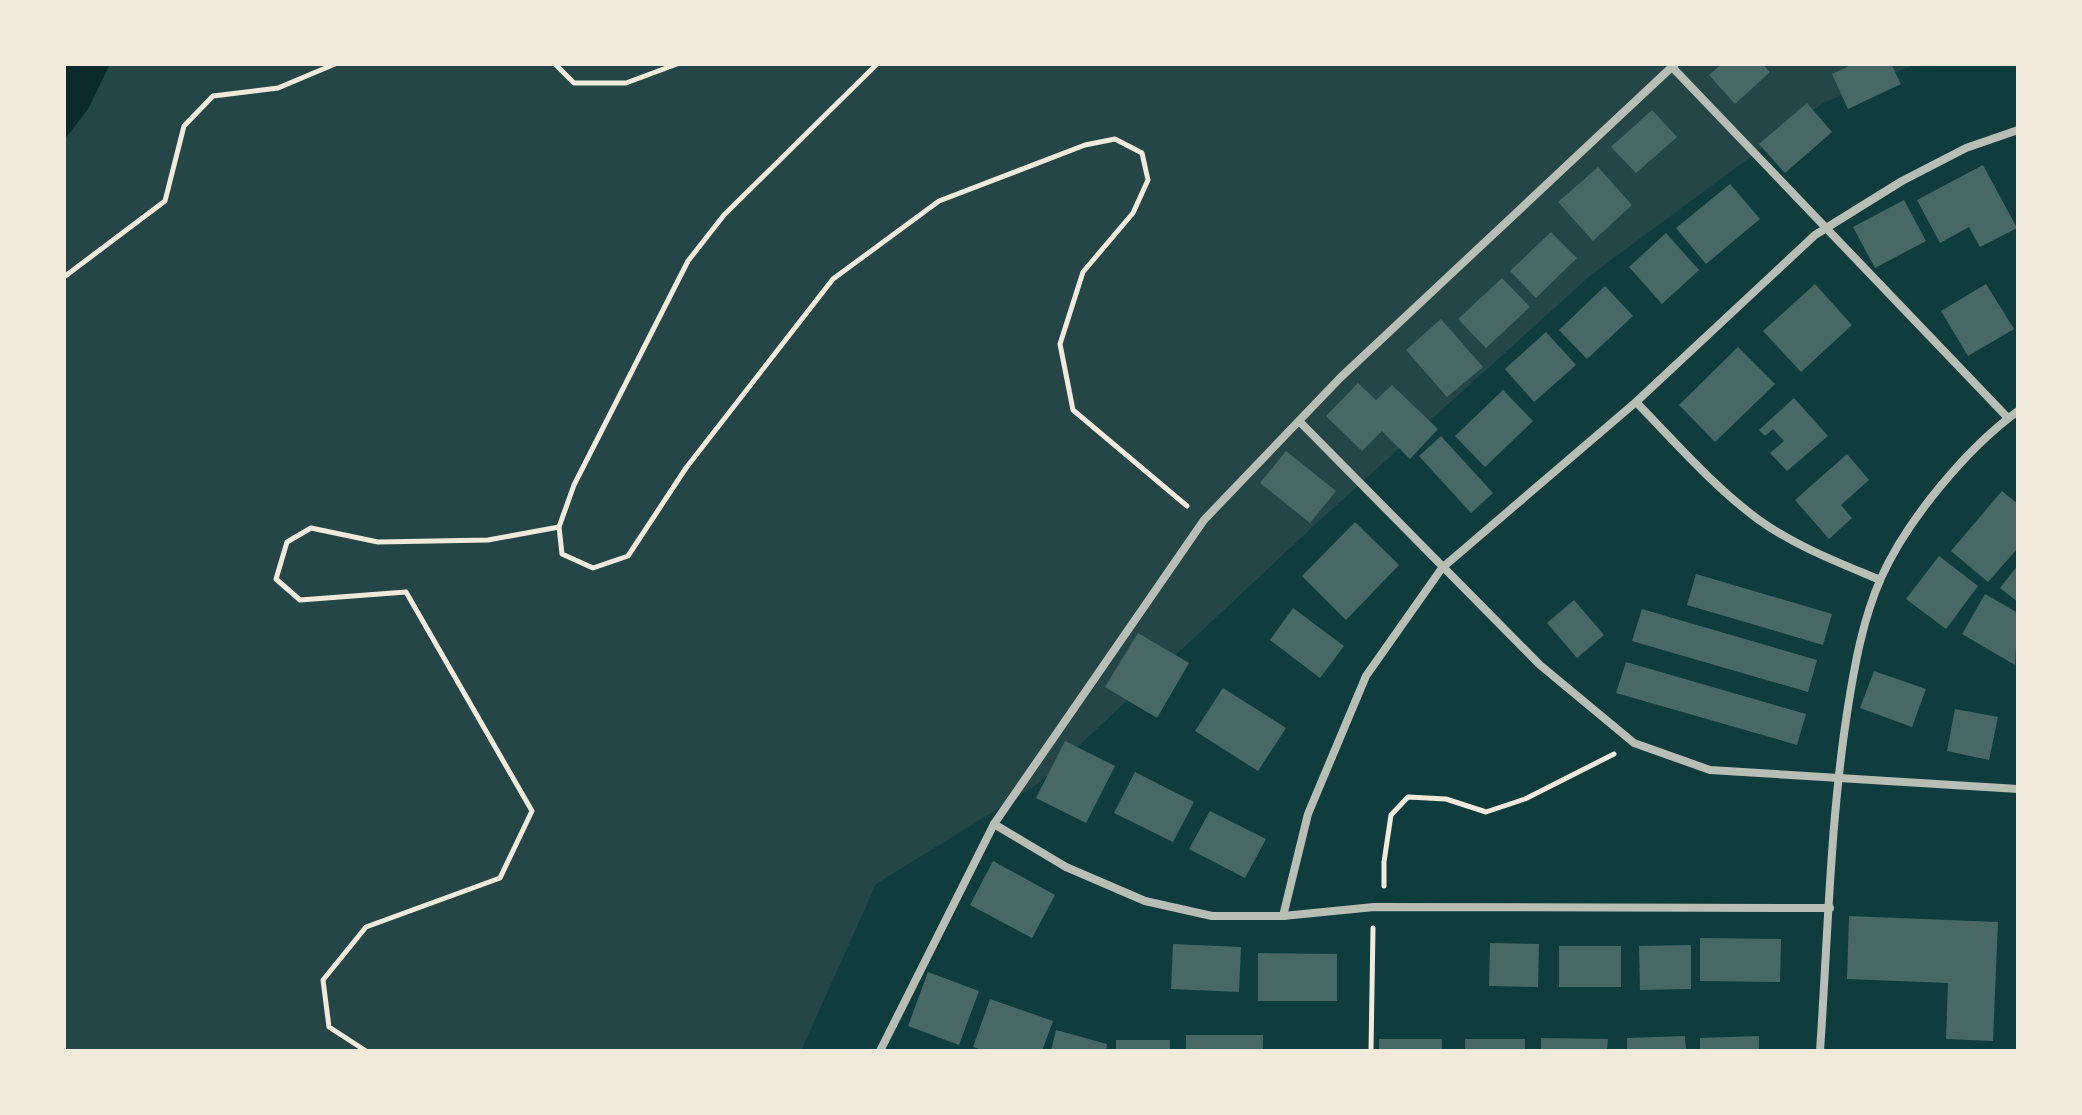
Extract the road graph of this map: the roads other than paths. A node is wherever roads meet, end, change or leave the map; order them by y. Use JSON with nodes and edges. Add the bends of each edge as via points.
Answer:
{"nodes":[{"id":1,"x":1673,"y":65,"type":"edge"},
{"id":2,"x":2018,"y":130,"type":"edge"},
{"id":3,"x":1825,"y":228,"type":"junction"},
{"id":4,"x":1636,"y":402,"type":"junction"},
{"id":5,"x":2018,"y":411,"type":"edge"},
{"id":6,"x":2008,"y":418,"type":"junction"},
{"id":7,"x":1299,"y":421,"type":"junction"},
{"id":8,"x":1442,"y":568,"type":"junction"},
{"id":9,"x":1880,"y":580,"type":"junction"},
{"id":10,"x":1836,"y":779,"type":"junction"},
{"id":11,"x":2018,"y":789,"type":"edge"},
{"id":12,"x":994,"y":824,"type":"junction"},
{"id":13,"x":1830,"y":908,"type":"junction"},
{"id":14,"x":1283,"y":916,"type":"junction"},
{"id":15,"x":880,"y":1051,"type":"edge"},
{"id":16,"x":1820,"y":1051,"type":"edge"}],
"edges":[{"from":1,"to":3,"type":"street"},
{"from":1,"to":7,"type":"street"},
{"from":2,"to":3,"type":"street","via":[[1966,148]]},
{"from":3,"to":4,"type":"street"},
{"from":3,"to":6,"type":"street"},
{"from":4,"to":8,"type":"street"},
{"from":4,"to":9,"type":"street","via":[[1760,521]]},
{"from":5,"to":6,"type":"street"},
{"from":6,"to":9,"type":"street","via":[[1942,482]]},
{"from":7,"to":8,"type":"street"},
{"from":7,"to":12,"type":"street","via":[[1204,520]]},
{"from":8,"to":10,"type":"street","via":[[1540,665],[1634,743],[1710,770]]},
{"from":8,"to":14,"type":"street","via":[[1366,676],[1308,814]]},
{"from":9,"to":10,"type":"street","via":[[1858,646]]},
{"from":10,"to":11,"type":"street"},
{"from":10,"to":13,"type":"street"},
{"from":12,"to":14,"type":"street","via":[[1066,867],[1145,901],[1212,916]]},
{"from":12,"to":15,"type":"street"},
{"from":13,"to":14,"type":"street","via":[[1374,907]]},
{"from":13,"to":16,"type":"street"}]}
